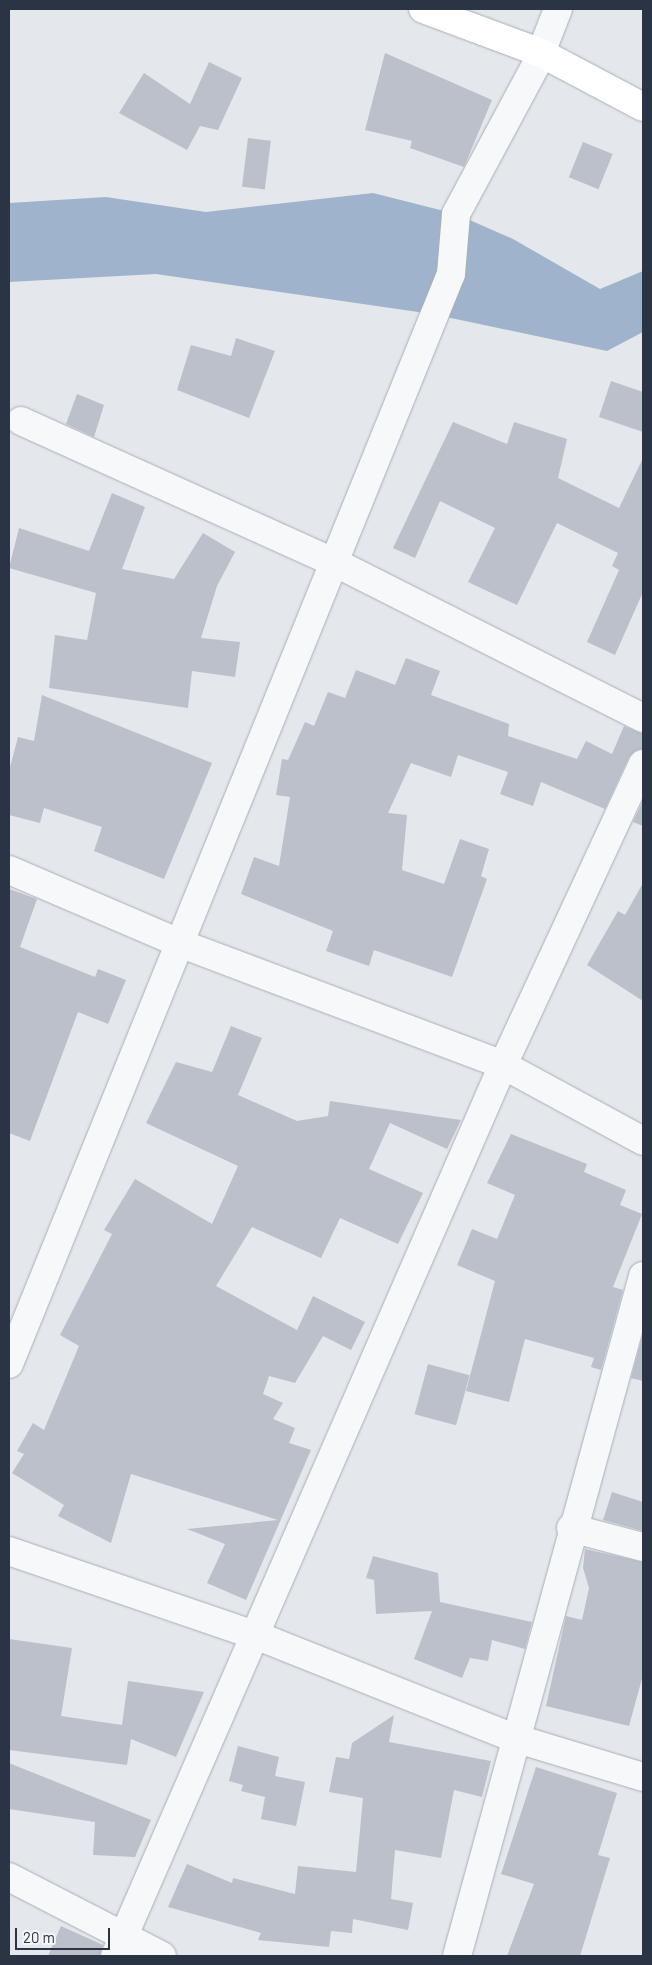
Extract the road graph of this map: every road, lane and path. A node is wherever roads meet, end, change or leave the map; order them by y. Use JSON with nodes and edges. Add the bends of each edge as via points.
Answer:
{"nodes":[{"id":1,"x":424,"y":9,"type":"edge"},
{"id":2,"x":558,"y":9,"type":"edge"},
{"id":3,"x":541,"y":53,"type":"junction"},
{"id":4,"x":643,"y":107,"type":"edge"},
{"id":5,"x":21,"y":421,"type":"dead end"},
{"id":6,"x":334,"y":562,"type":"junction"},
{"id":7,"x":643,"y":718,"type":"edge"},
{"id":8,"x":643,"y":764,"type":"edge"},
{"id":9,"x":9,"y":870,"type":"edge"},
{"id":10,"x":180,"y":943,"type":"junction"},
{"id":11,"x":503,"y":1065,"type":"junction"},
{"id":12,"x":643,"y":1141,"type":"edge"},
{"id":13,"x":643,"y":1276,"type":"edge"},
{"id":14,"x":9,"y":1364,"type":"edge"},
{"id":15,"x":571,"y":1528,"type":"junction"},
{"id":16,"x":643,"y":1547,"type":"edge"},
{"id":17,"x":9,"y":1551,"type":"edge"},
{"id":18,"x":254,"y":1635,"type":"junction"},
{"id":19,"x":514,"y":1738,"type":"junction"},
{"id":20,"x":643,"y":1776,"type":"edge"},
{"id":21,"x":9,"y":1877,"type":"edge"},
{"id":22,"x":119,"y":1947,"type":"edge"},
{"id":23,"x":162,"y":1956,"type":"edge"},
{"id":24,"x":456,"y":1956,"type":"edge"}],
"edges":[{"from":1,"to":3,"type":"street"},
{"from":2,"to":3,"type":"street"},
{"from":3,"to":4,"type":"street"},
{"from":3,"to":6,"type":"street","via":[[456,214],[451,274]]},
{"from":5,"to":6,"type":"street"},
{"from":6,"to":7,"type":"street"},
{"from":6,"to":10,"type":"street"},
{"from":8,"to":11,"type":"street"},
{"from":9,"to":10,"type":"street"},
{"from":10,"to":11,"type":"street"},
{"from":10,"to":14,"type":"street"},
{"from":11,"to":12,"type":"street"},
{"from":11,"to":18,"type":"street"},
{"from":13,"to":15,"type":"street"},
{"from":15,"to":16,"type":"street"},
{"from":15,"to":19,"type":"street"},
{"from":17,"to":18,"type":"street"},
{"from":18,"to":19,"type":"street"},
{"from":18,"to":22,"type":"street"},
{"from":19,"to":20,"type":"street"},
{"from":19,"to":24,"type":"street"},
{"from":21,"to":22,"type":"street"},
{"from":22,"to":23,"type":"street"}]}
